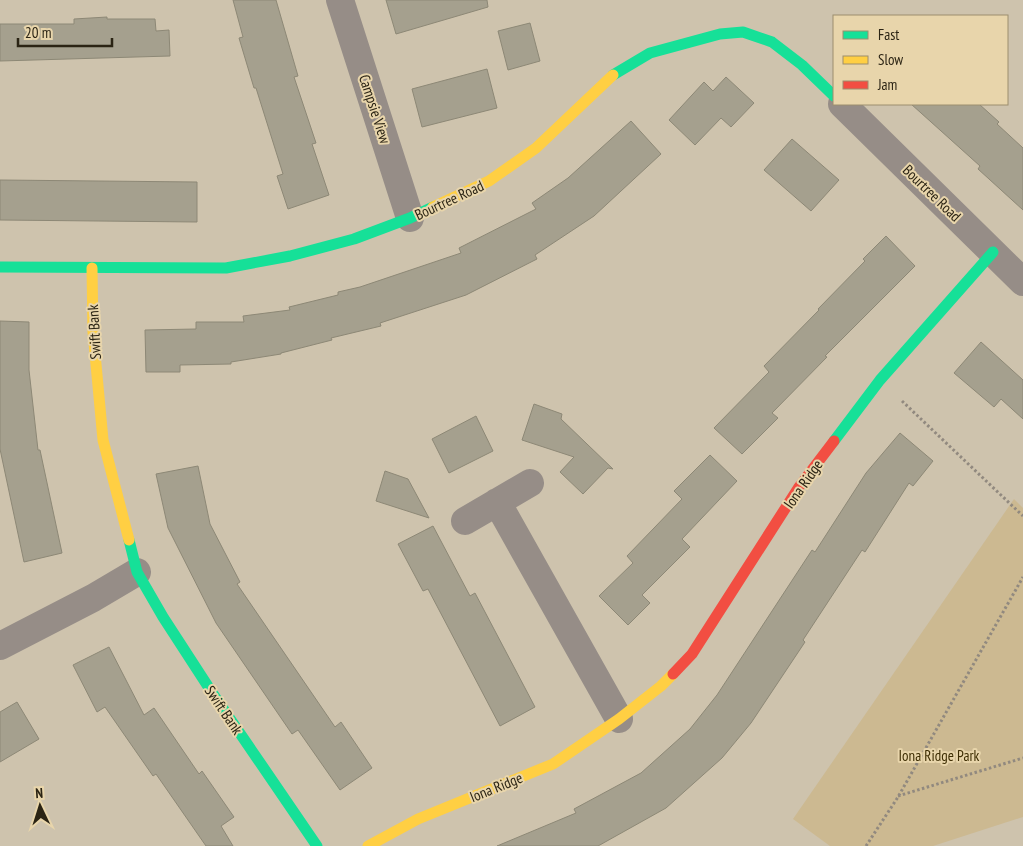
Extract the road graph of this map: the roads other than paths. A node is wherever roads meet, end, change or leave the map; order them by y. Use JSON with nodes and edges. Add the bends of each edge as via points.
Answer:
{"nodes":[{"id":1,"x":340,"y":0,"type":"edge"},
{"id":2,"x":833,"y":95,"type":"edge"},
{"id":3,"x":843,"y":105,"type":"edge"},
{"id":4,"x":410,"y":218,"type":"junction"},
{"id":5,"x":993,"y":252,"type":"junction"},
{"id":6,"x":0,"y":267,"type":"edge"},
{"id":7,"x":92,"y":268,"type":"junction"},
{"id":8,"x":1023,"y":282,"type":"edge"},
{"id":9,"x":530,"y":483,"type":"dead end"},
{"id":10,"x":498,"y":502,"type":"junction"},
{"id":11,"x":465,"y":521,"type":"dead end"},
{"id":12,"x":137,"y":572,"type":"junction"},
{"id":13,"x":0,"y":646,"type":"edge"},
{"id":14,"x":619,"y":719,"type":"junction"},
{"id":15,"x":317,"y":846,"type":"edge"},
{"id":16,"x":368,"y":846,"type":"edge"}],
"edges":[{"from":1,"to":4,"type":"street","name":"Campsie View"},
{"from":2,"to":4,"type":"street","name":"Bourtree Road","via":[[772,42],[744,32],[696,39],[650,53],[616,73],[528,154],[489,181]]},
{"from":3,"to":5,"type":"street","name":"Bourtree Road"},
{"from":4,"to":7,"type":"street","name":"Bourtree Road","via":[[354,239],[226,268]]},
{"from":5,"to":8,"type":"street","name":"Bourtree Road"},
{"from":5,"to":14,"type":"street","name":"Iona Ridge","via":[[880,380],[799,487],[692,654],[661,686]]},
{"from":6,"to":7,"type":"street","name":"Bourtree Road"},
{"from":7,"to":12,"type":"street","name":"Swift Bank","via":[[93,332],[103,440]]},
{"from":9,"to":10,"type":"street"},
{"from":10,"to":11,"type":"street"},
{"from":10,"to":14,"type":"street"},
{"from":12,"to":13,"type":"street"},
{"from":12,"to":15,"type":"street","name":"Swift Bank","via":[[211,691]]},
{"from":14,"to":16,"type":"street","name":"Iona Ridge","via":[[553,764],[418,819]]}]}
